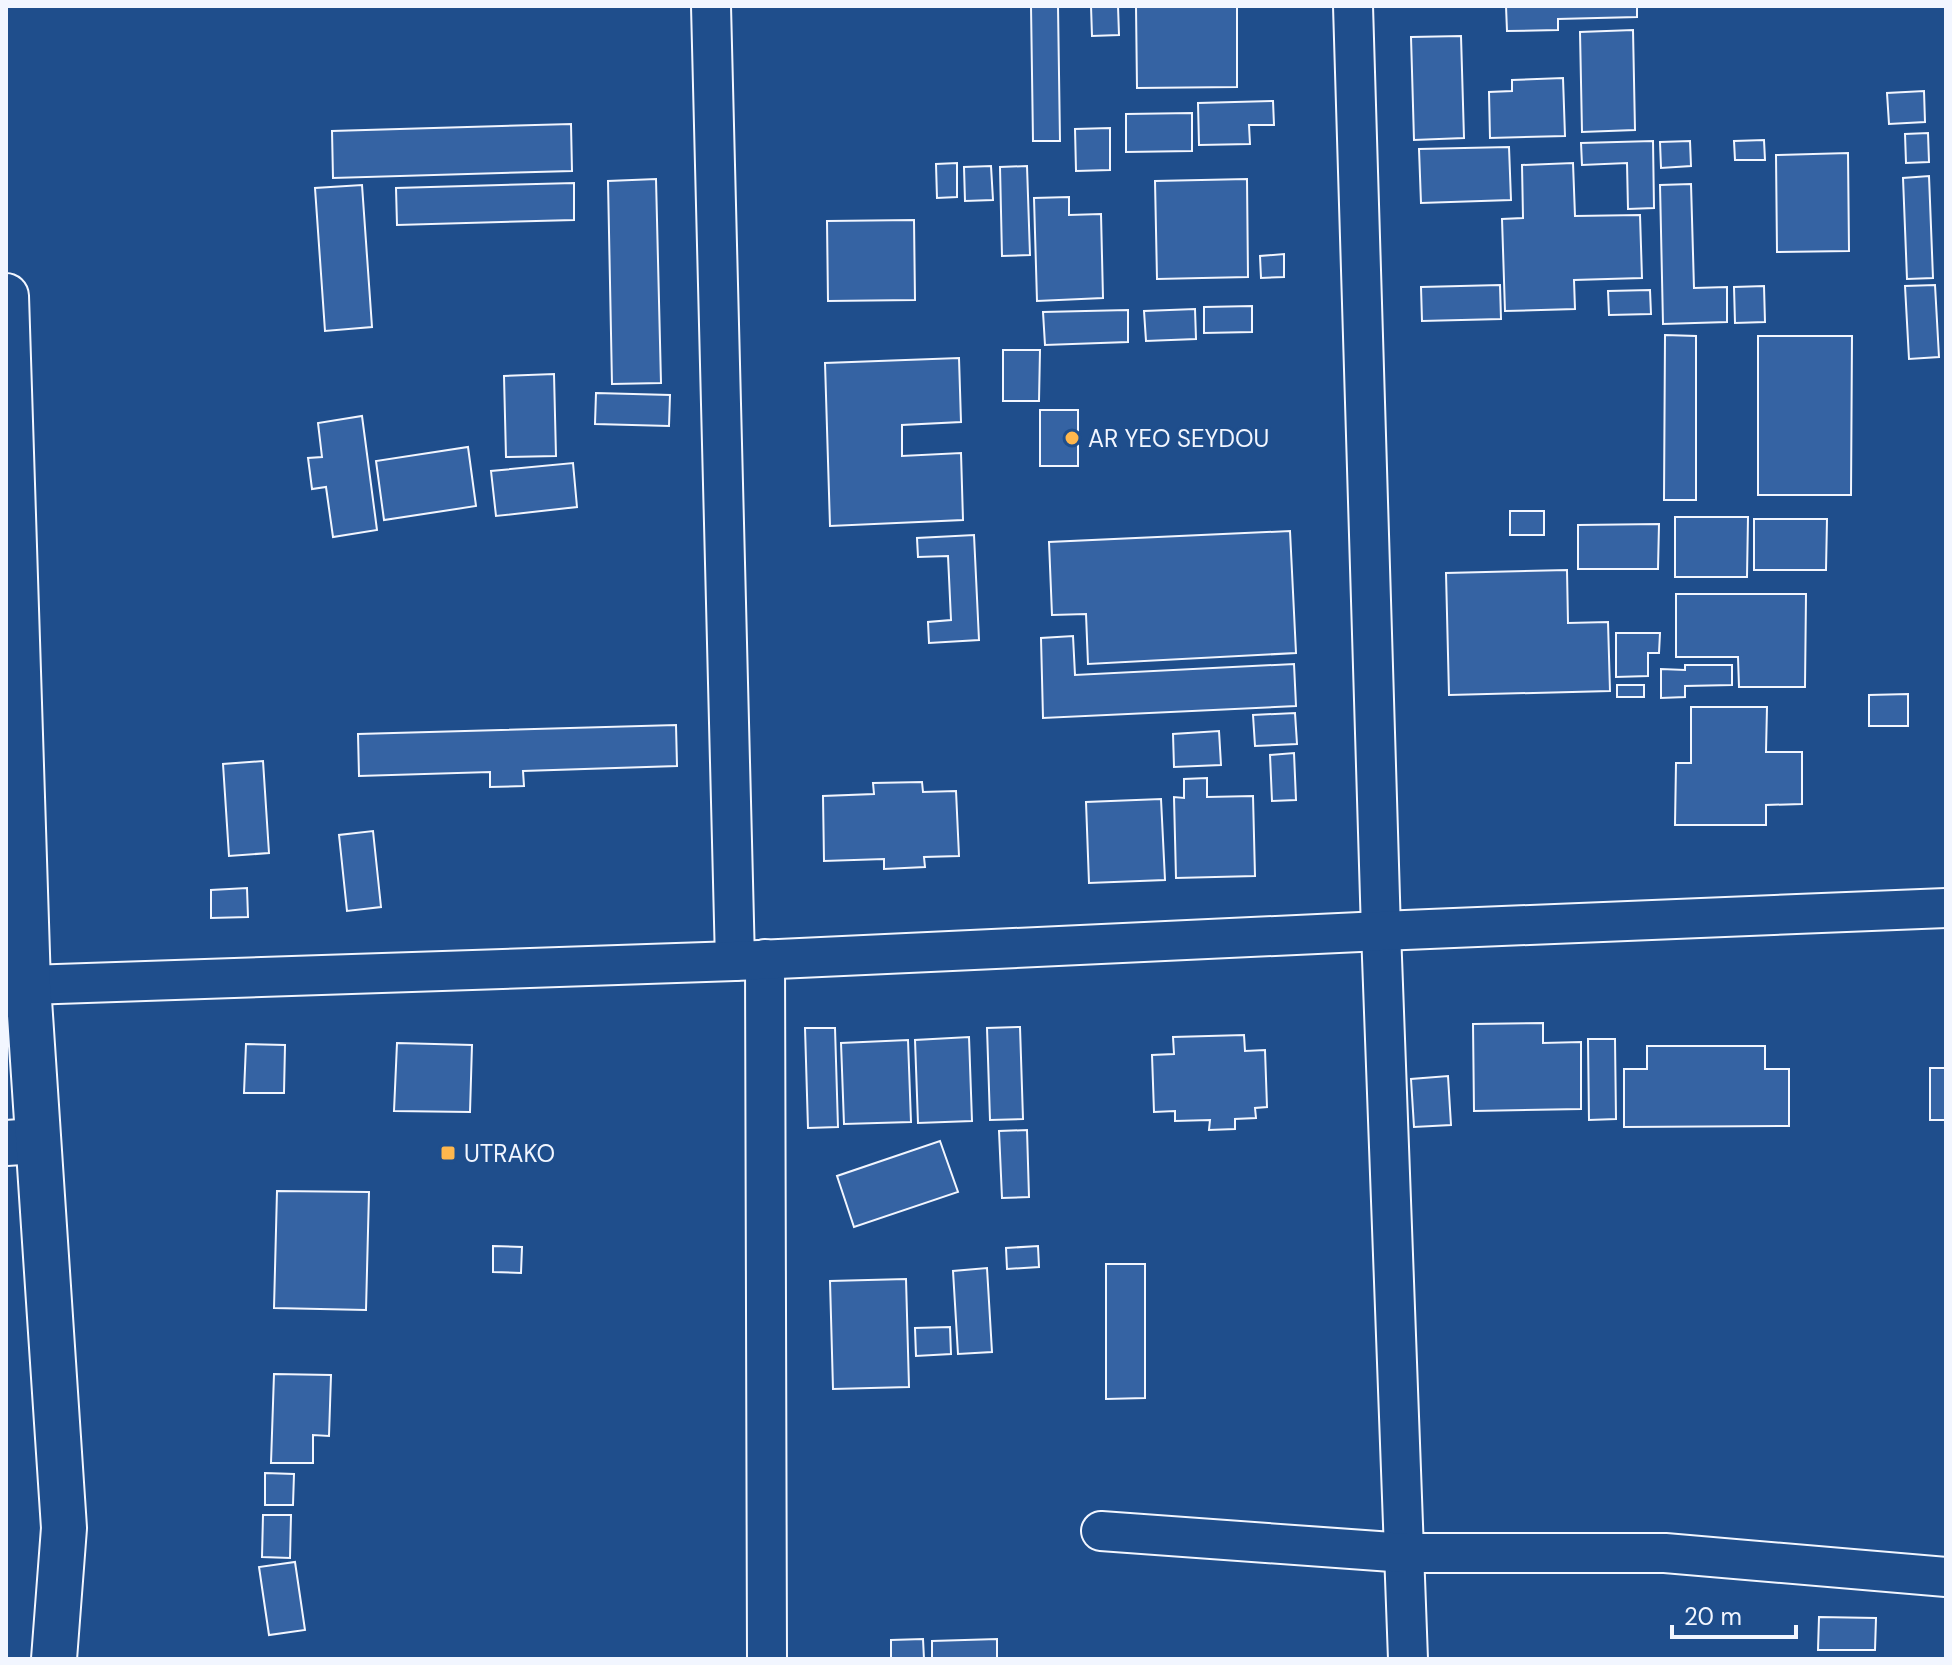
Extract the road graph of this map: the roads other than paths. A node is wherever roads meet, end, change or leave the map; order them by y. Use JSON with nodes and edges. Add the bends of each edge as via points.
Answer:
{"nodes":[{"id":1,"x":711,"y":6,"type":"edge"},
{"id":2,"x":1353,"y":6,"type":"edge"},
{"id":3,"x":6,"y":296,"type":"edge"},
{"id":4,"x":1946,"y":908,"type":"edge"},
{"id":5,"x":1381,"y":931,"type":"junction"},
{"id":6,"x":750,"y":960,"type":"junction"},
{"id":7,"x":28,"y":985,"type":"junction"},
{"id":8,"x":18,"y":1033,"type":"edge"},
{"id":9,"x":22,"y":1142,"type":"edge"},
{"id":10,"x":1101,"y":1531,"type":"dead end"},
{"id":11,"x":1406,"y":1553,"type":"junction"},
{"id":12,"x":1946,"y":1577,"type":"edge"},
{"id":13,"x":54,"y":1659,"type":"edge"},
{"id":14,"x":767,"y":1659,"type":"edge"},
{"id":15,"x":1408,"y":1659,"type":"edge"}],
"edges":[{"from":1,"to":6,"type":"street"},
{"from":2,"to":5,"type":"street"},
{"from":3,"to":7,"type":"highway"},
{"from":4,"to":5,"type":"street"},
{"from":5,"to":6,"type":"street"},
{"from":5,"to":11,"type":"street"},
{"from":6,"to":7,"type":"street"},
{"from":6,"to":14,"type":"street"},
{"from":7,"to":8,"type":"highway"},
{"from":8,"to":9,"type":"highway"},
{"from":9,"to":13,"type":"highway","via":[[64,1528]]},
{"from":10,"to":11,"type":"street"},
{"from":11,"to":12,"type":"street","via":[[1665,1553]]},
{"from":11,"to":15,"type":"street"}]}
